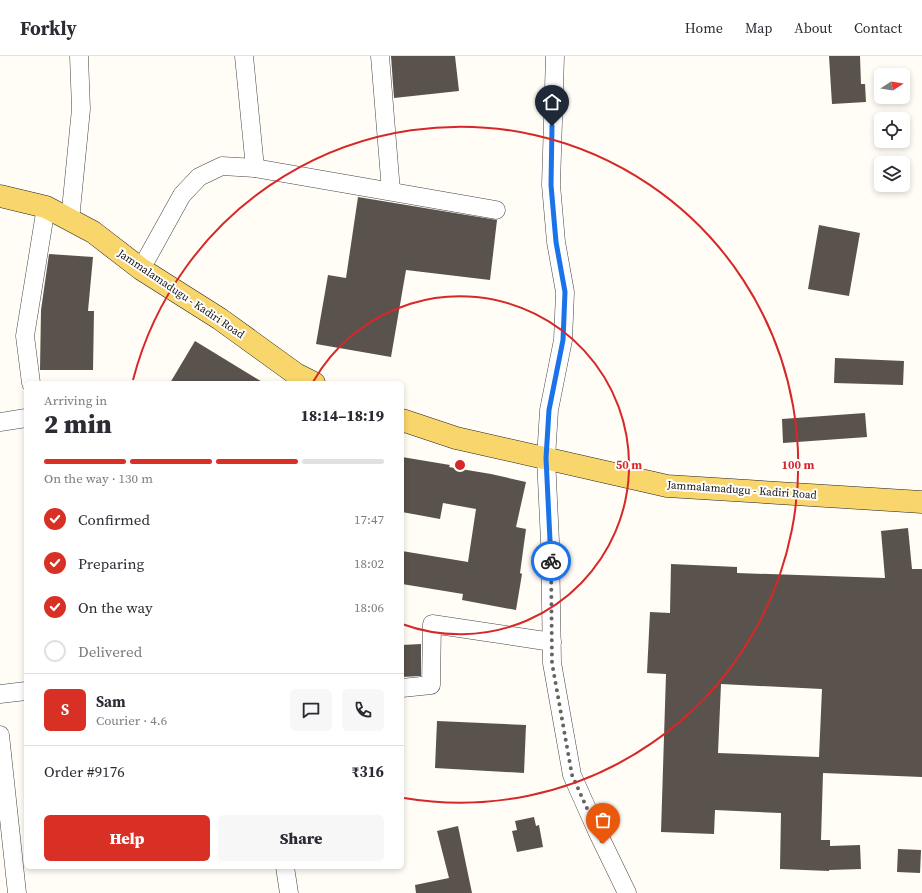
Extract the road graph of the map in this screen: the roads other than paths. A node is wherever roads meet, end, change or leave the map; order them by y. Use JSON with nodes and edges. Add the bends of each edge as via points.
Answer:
{"nodes":[{"id":1,"x":79,"y":56,"type":"edge"},
{"id":2,"x":244,"y":56,"type":"edge"},
{"id":3,"x":380,"y":56,"type":"edge"},
{"id":4,"x":555,"y":56,"type":"edge"},
{"id":5,"x":255,"y":168,"type":"junction"},
{"id":6,"x":391,"y":191,"type":"junction"},
{"id":7,"x":0,"y":196,"type":"edge"},
{"id":8,"x":46,"y":207,"type":"junction"},
{"id":9,"x":496,"y":210,"type":"dead end"},
{"id":10,"x":70,"y":220,"type":"junction"},
{"id":11,"x":141,"y":269,"type":"junction"},
{"id":12,"x":31,"y":381,"type":"edge"},
{"id":13,"x":310,"y":381,"type":"edge"},
{"id":14,"x":24,"y":418,"type":"edge"},
{"id":15,"x":404,"y":421,"type":"edge"},
{"id":16,"x":0,"y":422,"type":"edge"},
{"id":17,"x":546,"y":458,"type":"junction"},
{"id":18,"x":922,"y":502,"type":"edge"},
{"id":19,"x":552,"y":642,"type":"junction"},
{"id":20,"x":404,"y":688,"type":"edge"},
{"id":21,"x":24,"y":691,"type":"edge"},
{"id":22,"x":0,"y":694,"type":"edge"},
{"id":23,"x":0,"y":735,"type":"edge"},
{"id":24,"x":12,"y":829,"type":"edge"},
{"id":25,"x":285,"y":869,"type":"edge"},
{"id":26,"x":17,"y":893,"type":"edge"},
{"id":27,"x":289,"y":893,"type":"edge"},
{"id":28,"x":627,"y":893,"type":"edge"}],
"edges":[{"from":1,"to":10,"type":"street","via":[[81,109]]},
{"from":2,"to":5,"type":"street"},
{"from":3,"to":6,"type":"street"},
{"from":4,"to":17,"type":"street","via":[[551,185],[556,242],[565,292],[563,340],[549,410]]},
{"from":5,"to":6,"type":"street"},
{"from":5,"to":11,"type":"street","via":[[222,166],[199,177],[182,195]]},
{"from":6,"to":9,"type":"street"},
{"from":7,"to":8,"type":"main road","name":"Jammalamadugu - Kadiri Road"},
{"from":8,"to":10,"type":"main road","name":"Jammalamadugu - Kadiri Road"},
{"from":8,"to":12,"type":"street","via":[[25,336]]},
{"from":10,"to":11,"type":"main road","name":"Jammalamadugu - Kadiri Road","via":[[93,232]]},
{"from":11,"to":13,"type":"main road","name":"Jammalamadugu - Kadiri Road"},
{"from":14,"to":16,"type":"street"},
{"from":15,"to":17,"type":"main road","name":"Jammalamadugu - Kadiri Road","via":[[456,438]]},
{"from":17,"to":18,"type":"main road","name":"Jammalamadugu - Kadiri Road","via":[[667,486]]},
{"from":17,"to":19,"type":"street"},
{"from":19,"to":20,"type":"street","via":[[432,624],[431,685]]},
{"from":19,"to":28,"type":"street","via":[[552,663],[572,775]]},
{"from":21,"to":22,"type":"street"},
{"from":23,"to":24,"type":"street"},
{"from":24,"to":26,"type":"street"},
{"from":25,"to":27,"type":"street"}]}
